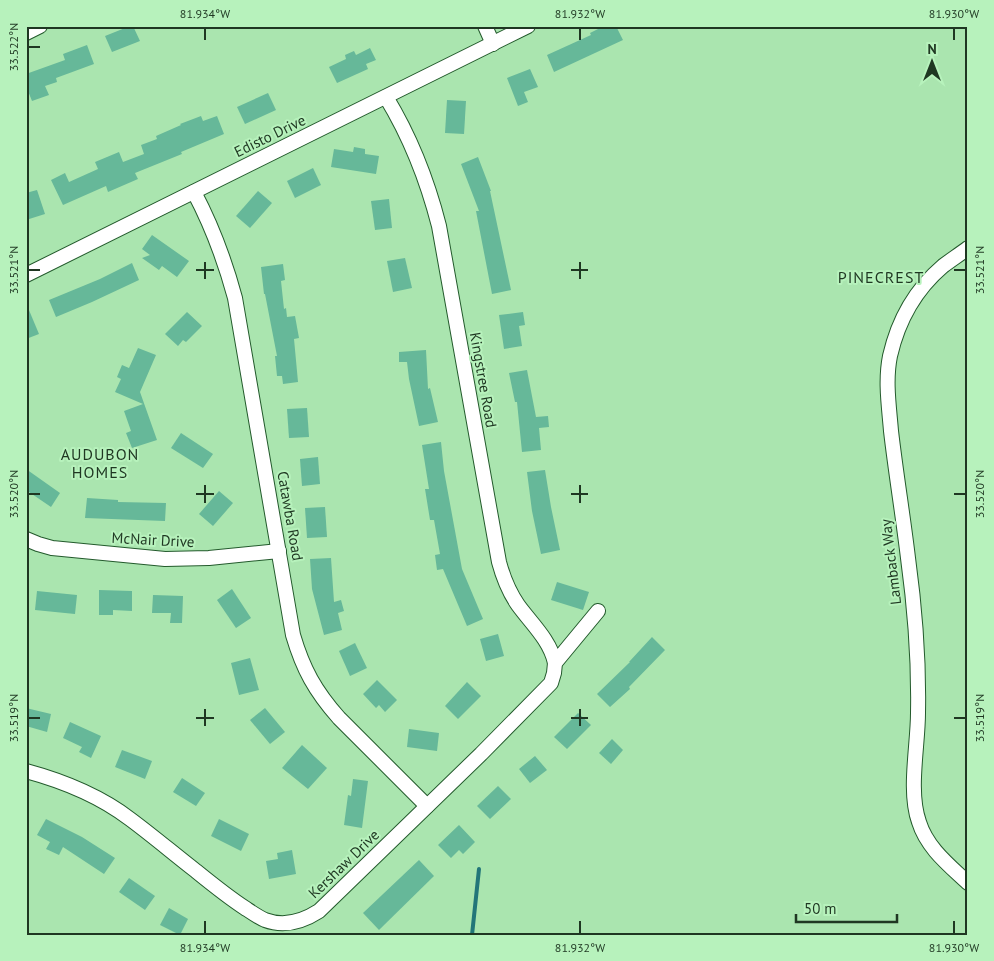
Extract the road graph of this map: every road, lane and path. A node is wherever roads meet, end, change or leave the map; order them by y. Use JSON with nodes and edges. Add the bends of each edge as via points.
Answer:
{"nodes":[{"id":1,"x":40,"y":26,"type":"edge"},
{"id":2,"x":485,"y":26,"type":"edge"},
{"id":3,"x":528,"y":26,"type":"edge"},
{"id":4,"x":26,"y":33,"type":"edge"},
{"id":5,"x":493,"y":44,"type":"junction"},
{"id":6,"x":386,"y":97,"type":"junction"},
{"id":7,"x":194,"y":192,"type":"junction"},
{"id":8,"x":968,"y":248,"type":"edge"},
{"id":9,"x":26,"y":275,"type":"edge"},
{"id":10,"x":26,"y":539,"type":"edge"},
{"id":11,"x":279,"y":551,"type":"junction"},
{"id":12,"x":598,"y":612,"type":"dead end"},
{"id":13,"x":555,"y":663,"type":"junction"},
{"id":14,"x":26,"y":771,"type":"edge"},
{"id":15,"x":427,"y":806,"type":"junction"},
{"id":16,"x":968,"y":883,"type":"edge"}],
"edges":[{"from":1,"to":4,"type":"street"},
{"from":2,"to":5,"type":"street"},
{"from":3,"to":5,"type":"street","name":"Edisto Drive"},
{"from":5,"to":6,"type":"street","name":"Edisto Drive"},
{"from":6,"to":7,"type":"street","name":"Edisto Drive"},
{"from":6,"to":13,"type":"street","name":"Kingstree Road","via":[[412,145],[439,226],[499,562],[509,590],[549,644]]},
{"from":7,"to":9,"type":"street","name":"Edisto Drive"},
{"from":7,"to":11,"type":"street","name":"Catawba Road","via":[[218,243],[235,298]]},
{"from":8,"to":16,"type":"street","name":"Lamback Way","via":[[930,279],[909,307],[894,340],[888,392],[916,642],[915,808],[918,822],[931,846]]},
{"from":10,"to":11,"type":"street","name":"McNair Drive","via":[[52,548],[165,559]]},
{"from":11,"to":15,"type":"street","name":"Catawba Road","via":[[293,635],[315,688],[339,718]]},
{"from":12,"to":13,"type":"street","name":"Kershaw Drive"},
{"from":13,"to":15,"type":"street","name":"Kershaw Drive","via":[[551,683]]},
{"from":14,"to":15,"type":"street","name":"Kershaw Drive","via":[[63,782],[108,805],[226,895],[259,918],[276,923],[299,921],[319,911]]}]}
